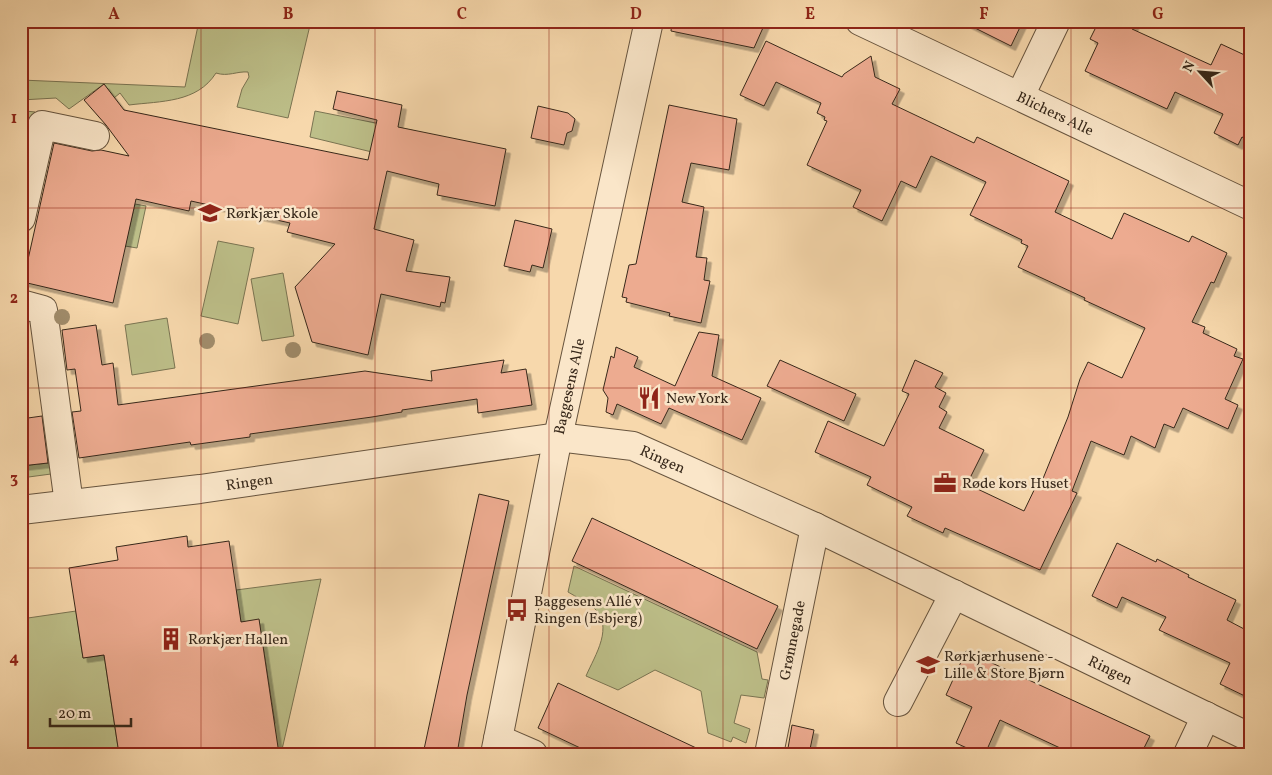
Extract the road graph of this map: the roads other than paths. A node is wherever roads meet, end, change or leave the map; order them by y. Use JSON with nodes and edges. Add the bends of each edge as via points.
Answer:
{"nodes":[{"id":1,"x":649,"y":21,"type":"edge"},
{"id":2,"x":860,"y":21,"type":"edge"},
{"id":3,"x":1056,"y":21,"type":"edge"},
{"id":4,"x":1020,"y":96,"type":"junction"},
{"id":5,"x":96,"y":136,"type":"dead end"},
{"id":6,"x":1251,"y":206,"type":"edge"},
{"id":7,"x":21,"y":218,"type":"edge"},
{"id":8,"x":21,"y":304,"type":"edge"},
{"id":9,"x":558,"y":437,"type":"junction"},
{"id":10,"x":69,"y":504,"type":"junction"},
{"id":11,"x":21,"y":510,"type":"edge"},
{"id":12,"x":815,"y":527,"type":"junction"},
{"id":13,"x":954,"y":594,"type":"junction"},
{"id":14,"x":898,"y":702,"type":"dead end"},
{"id":15,"x":1206,"y":716,"type":"junction"},
{"id":16,"x":1251,"y":738,"type":"edge"},
{"id":17,"x":497,"y":746,"type":"edge"},
{"id":18,"x":533,"y":754,"type":"edge"},
{"id":19,"x":769,"y":754,"type":"edge"},
{"id":20,"x":1188,"y":754,"type":"edge"}],
"edges":[{"from":1,"to":9,"type":"street","name":"Baggesens Alle"},
{"from":2,"to":4,"type":"street","name":"Blichers Alle"},
{"from":3,"to":4,"type":"street"},
{"from":4,"to":6,"type":"street","name":"Blichers Alle"},
{"from":5,"to":7,"type":"street","via":[[42,125]]},
{"from":8,"to":10,"type":"street","via":[[43,310]]},
{"from":9,"to":10,"type":"street","name":"Ringen","via":[[200,489]]},
{"from":9,"to":12,"type":"street","name":"Ringen","via":[[633,446]]},
{"from":9,"to":17,"type":"street","name":"Baggesens Alle"},
{"from":10,"to":11,"type":"street","name":"Ringen"},
{"from":12,"to":13,"type":"street","name":"Ringen"},
{"from":12,"to":19,"type":"street","name":"Grønnegade"},
{"from":13,"to":14,"type":"street"},
{"from":13,"to":15,"type":"street","name":"Ringen"},
{"from":15,"to":16,"type":"street","name":"Ringen"},
{"from":15,"to":20,"type":"street"},
{"from":17,"to":18,"type":"street"}]}
